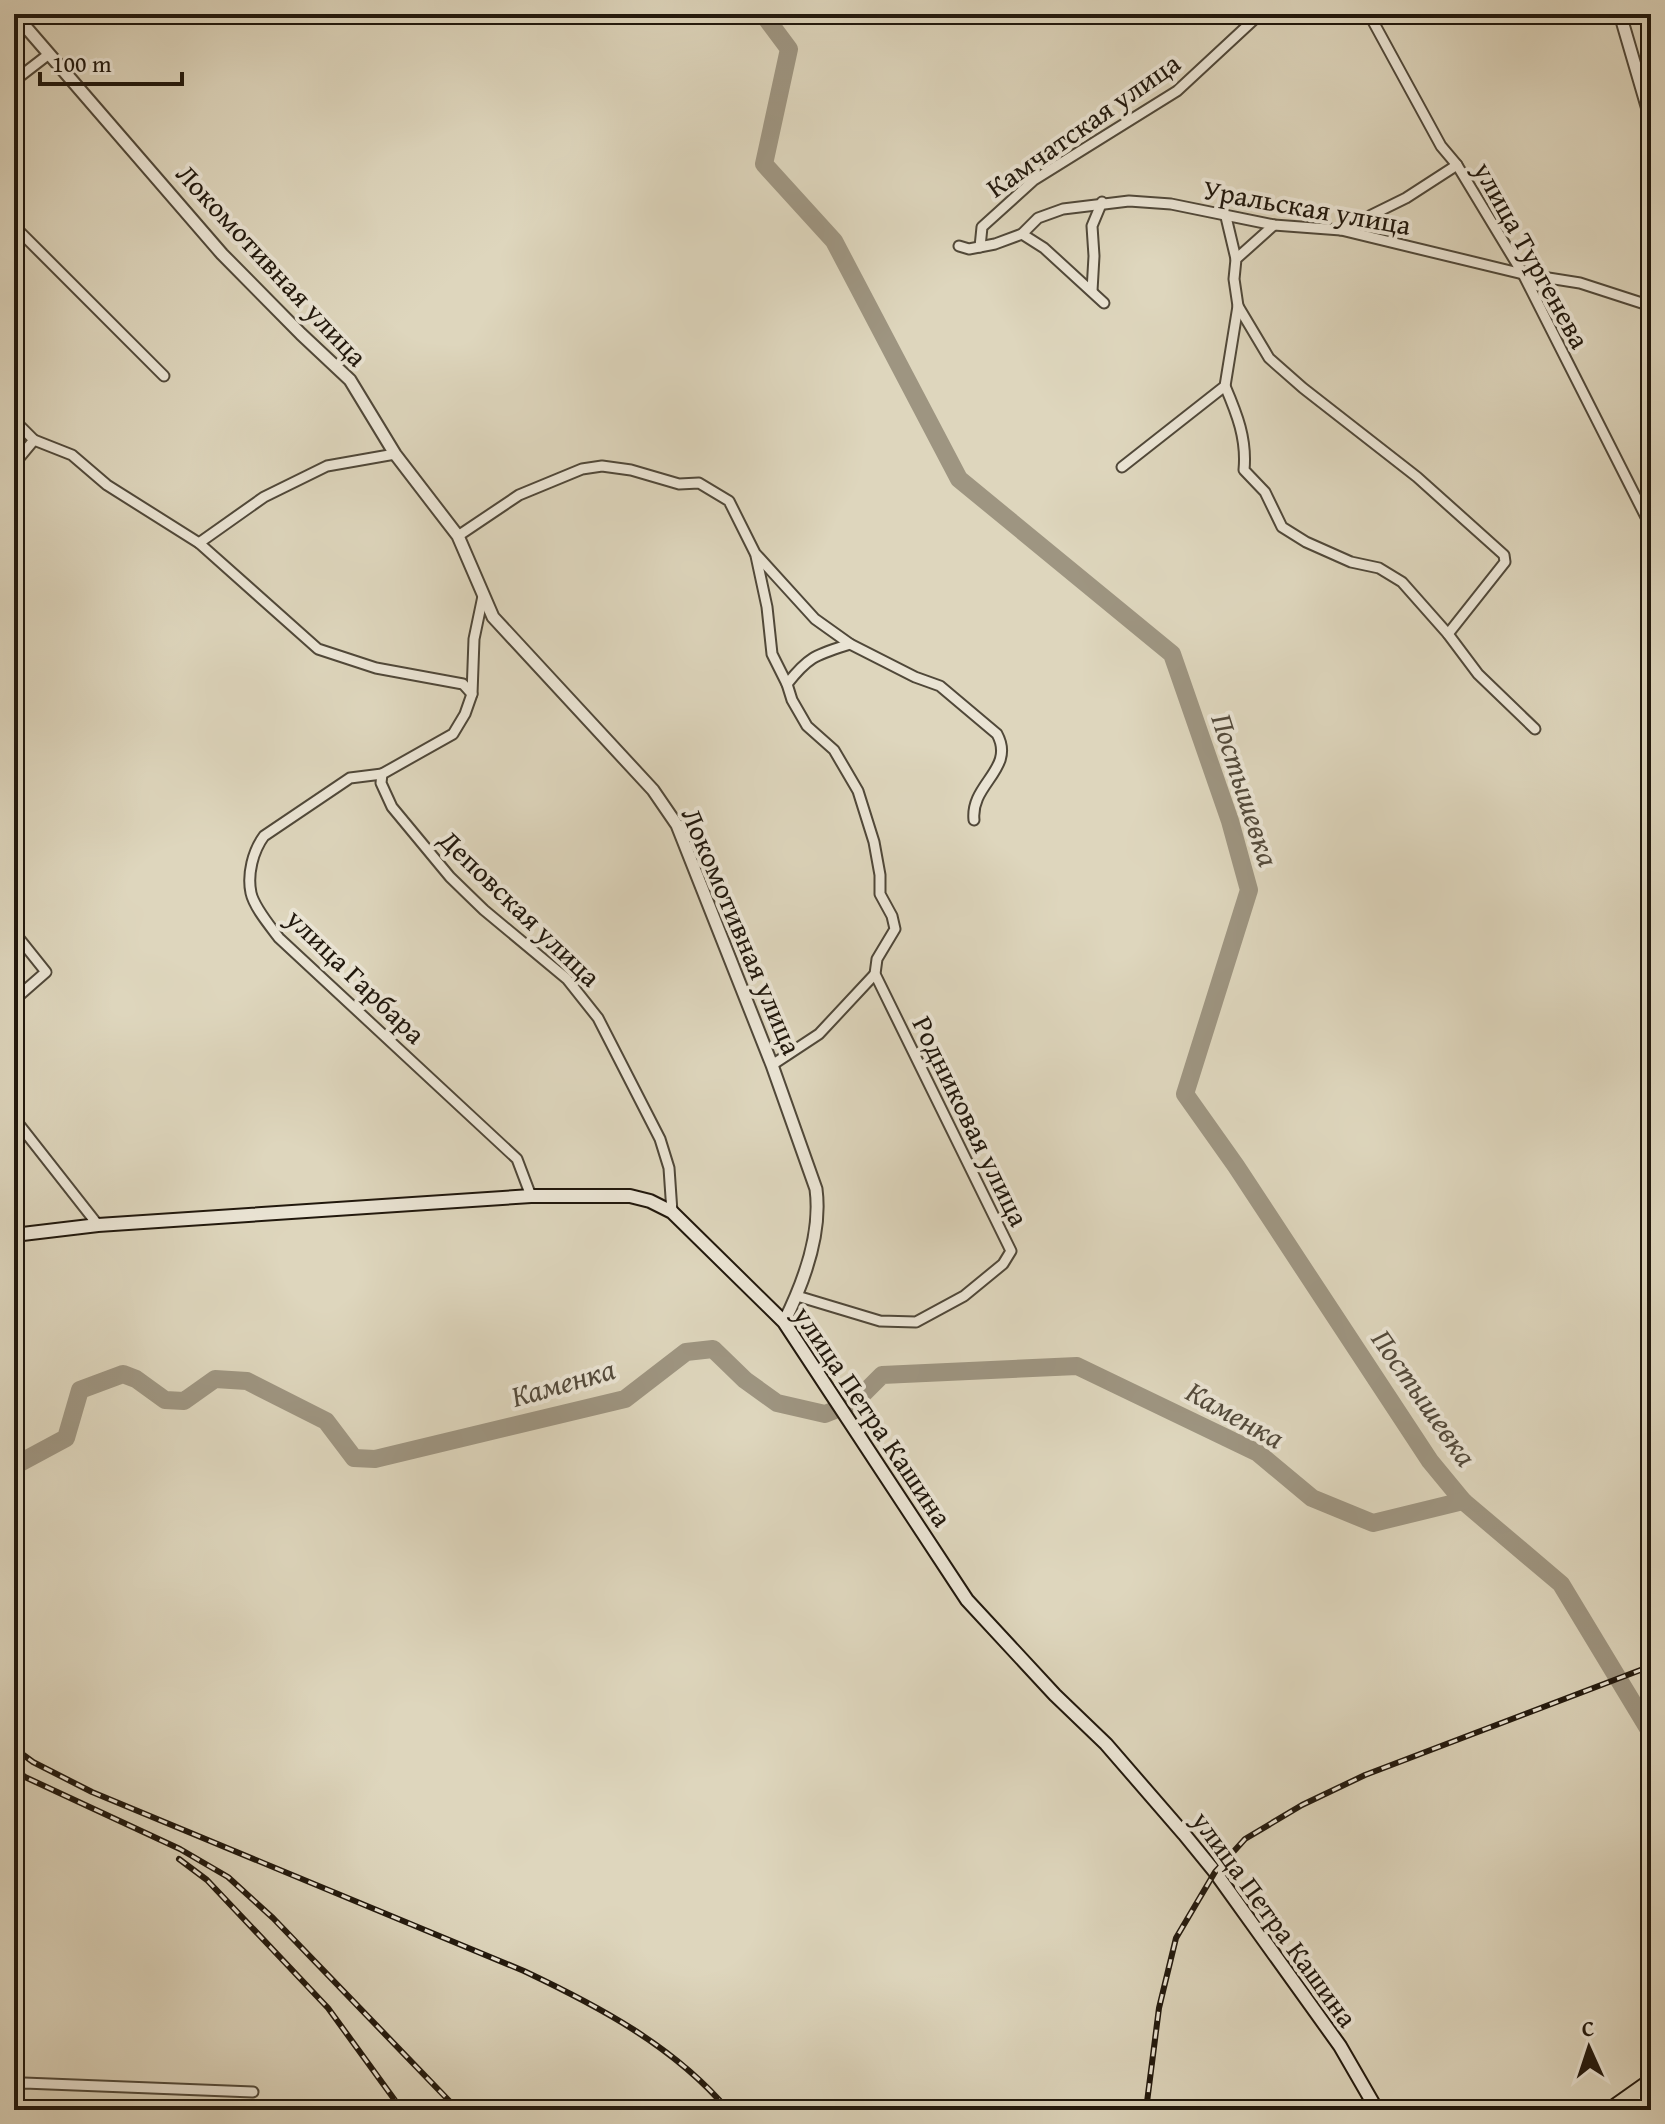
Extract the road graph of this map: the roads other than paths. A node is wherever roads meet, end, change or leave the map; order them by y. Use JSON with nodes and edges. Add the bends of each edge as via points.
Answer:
{"nodes":[{"id":1,"x":18,"y":14,"type":"edge"},
{"id":2,"x":1260,"y":14,"type":"edge"},
{"id":3,"x":1369,"y":14,"type":"edge"},
{"id":4,"x":1620,"y":14,"type":"edge"},
{"id":5,"x":49,"y":54,"type":"junction"},
{"id":6,"x":14,"y":81,"type":"edge"},
{"id":7,"x":1651,"y":120,"type":"edge"},
{"id":8,"x":1457,"y":165,"type":"junction"},
{"id":9,"x":1102,"y":202,"type":"junction"},
{"id":10,"x":1226,"y":217,"type":"junction"},
{"id":11,"x":1274,"y":225,"type":"junction"},
{"id":12,"x":14,"y":226,"type":"edge"},
{"id":13,"x":1341,"y":230,"type":"junction"},
{"id":14,"x":1022,"y":234,"type":"junction"},
{"id":15,"x":959,"y":246,"type":"dead end"},
{"id":16,"x":980,"y":247,"type":"junction"},
{"id":17,"x":1236,"y":259,"type":"junction"},
{"id":18,"x":1523,"y":274,"type":"junction"},
{"id":19,"x":1092,"y":291,"type":"junction"},
{"id":20,"x":1104,"y":303,"type":"dead end"},
{"id":21,"x":1238,"y":306,"type":"junction"},
{"id":22,"x":1651,"y":306,"type":"edge"},
{"id":23,"x":164,"y":376,"type":"dead end"},
{"id":24,"x":1225,"y":386,"type":"junction"},
{"id":25,"x":14,"y":420,"type":"edge"},
{"id":26,"x":34,"y":440,"type":"junction"},
{"id":27,"x":395,"y":454,"type":"junction"},
{"id":28,"x":14,"y":464,"type":"edge"},
{"id":29,"x":1122,"y":467,"type":"dead end"},
{"id":30,"x":1649,"y":523,"type":"dead end"},
{"id":31,"x":458,"y":536,"type":"junction"},
{"id":32,"x":199,"y":543,"type":"junction"},
{"id":33,"x":755,"y":553,"type":"junction"},
{"id":34,"x":483,"y":596,"type":"junction"},
{"id":35,"x":1448,"y":634,"type":"junction"},
{"id":36,"x":850,"y":644,"type":"junction"},
{"id":37,"x":787,"y":684,"type":"junction"},
{"id":38,"x":472,"y":694,"type":"junction"},
{"id":39,"x":1535,"y":729,"type":"dead end"},
{"id":40,"x":382,"y":774,"type":"junction"},
{"id":41,"x":974,"y":820,"type":"dead end"},
{"id":42,"x":14,"y":932,"type":"edge"},
{"id":43,"x":875,"y":974,"type":"junction"},
{"id":44,"x":14,"y":1000,"type":"edge"},
{"id":45,"x":772,"y":1065,"type":"junction"},
{"id":46,"x":14,"y":1118,"type":"edge"},
{"id":47,"x":531,"y":1196,"type":"junction"},
{"id":48,"x":672,"y":1212,"type":"junction"},
{"id":49,"x":98,"y":1225,"type":"junction"},
{"id":50,"x":14,"y":1235,"type":"edge"},
{"id":51,"x":797,"y":1296,"type":"junction"},
{"id":52,"x":784,"y":1322,"type":"junction"},
{"id":53,"x":1651,"y":2081,"type":"edge"},
{"id":54,"x":14,"y":2087,"type":"edge"},
{"id":55,"x":253,"y":2092,"type":"dead end"},
{"id":56,"x":1629,"y":2097,"type":"junction"},
{"id":57,"x":1651,"y":2107,"type":"edge"},
{"id":58,"x":1377,"y":2110,"type":"edge"},
{"id":59,"x":1610,"y":2110,"type":"edge"}],
"edges":[{"from":1,"to":5,"type":"street","name":"Локомотивная улица"},
{"from":2,"to":16,"type":"street","name":"Камчатская улица","via":[[1177,91],[1034,180],[982,227]]},
{"from":3,"to":8,"type":"street","name":"улица Тургенева","via":[[1441,146]]},
{"from":4,"to":7,"type":"street"},
{"from":5,"to":6,"type":"street"},
{"from":5,"to":27,"type":"street","name":"Локомотивная улица","via":[[222,254],[350,380]]},
{"from":8,"to":13,"type":"street"},
{"from":8,"to":18,"type":"street","name":"улица Тургенева"},
{"from":9,"to":10,"type":"street","name":"Уральская улица","via":[[1171,204]]},
{"from":9,"to":14,"type":"street","name":"Уральская улица","via":[[1038,218]]},
{"from":9,"to":19,"type":"street","via":[[1092,226]]},
{"from":10,"to":11,"type":"street","name":"Уральская улица"},
{"from":10,"to":17,"type":"street"},
{"from":11,"to":13,"type":"street","name":"Уральская улица"},
{"from":11,"to":17,"type":"street"},
{"from":12,"to":23,"type":"street"},
{"from":13,"to":18,"type":"street","name":"Уральская улица"},
{"from":14,"to":16,"type":"street","name":"Уральская улица"},
{"from":14,"to":19,"type":"street"},
{"from":15,"to":16,"type":"street","name":"Уральская улица"},
{"from":17,"to":21,"type":"street"},
{"from":18,"to":22,"type":"street","name":"Уральская улица","via":[[1580,283]]},
{"from":18,"to":30,"type":"street","name":"улица Тургенева"},
{"from":19,"to":20,"type":"street"},
{"from":21,"to":24,"type":"street"},
{"from":21,"to":35,"type":"street","via":[[1269,358],[1504,555],[1505,562]]},
{"from":24,"to":29,"type":"street"},
{"from":24,"to":35,"type":"street","via":[[1242,427],[1244,470],[1265,492],[1282,527],[1402,582]]},
{"from":25,"to":26,"type":"street"},
{"from":26,"to":28,"type":"street"},
{"from":26,"to":32,"type":"street","via":[[72,455],[107,485]]},
{"from":27,"to":31,"type":"street","name":"Локомотивная улица"},
{"from":27,"to":32,"type":"street","via":[[327,466],[264,497]]},
{"from":31,"to":33,"type":"street","via":[[519,495],[602,466],[679,484],[699,483],[729,501]]},
{"from":31,"to":34,"type":"street","name":"Локомотивная улица"},
{"from":32,"to":38,"type":"street","via":[[318,649],[376,668],[463,684]]},
{"from":33,"to":36,"type":"street","via":[[815,619]]},
{"from":33,"to":37,"type":"street","via":[[772,654]]},
{"from":34,"to":38,"type":"street","via":[[474,639]]},
{"from":34,"to":45,"type":"street","name":"Локомотивная улица","via":[[493,617],[653,790],[677,825]]},
{"from":35,"to":39,"type":"street","via":[[1478,674]]},
{"from":36,"to":37,"type":"street","via":[[815,655]]},
{"from":36,"to":41,"type":"street","via":[[940,686],[997,734],[1002,760],[978,795]]},
{"from":37,"to":43,"type":"street","via":[[807,726],[834,750],[858,791],[874,842],[880,894],[895,929],[877,959]]},
{"from":38,"to":40,"type":"street","via":[[453,734]]},
{"from":40,"to":47,"type":"street","name":"улица Гарбара","via":[[350,778],[264,836],[252,862],[251,894],[279,938],[517,1159]]},
{"from":40,"to":48,"type":"street","name":"Деповская улица","via":[[392,807],[450,877],[567,979],[598,1018],[660,1139],[669,1168]]},
{"from":42,"to":44,"type":"street","via":[[46,972]]},
{"from":43,"to":45,"type":"street","via":[[819,1034]]},
{"from":43,"to":51,"type":"street","name":"Родниковая улица","via":[[1011,1251],[964,1296],[916,1322],[880,1321]]},
{"from":45,"to":51,"type":"street","name":"Локомотивная улица","via":[[819,1211]]},
{"from":46,"to":49,"type":"street"},
{"from":47,"to":48,"type":"main road","name":"улица Петра Кашина","via":[[630,1196]]},
{"from":47,"to":49,"type":"main road","name":"улица Петра Кашина"},
{"from":48,"to":52,"type":"main road","name":"улица Петра Кашина"},
{"from":49,"to":50,"type":"main road","name":"улица Петра Кашина"},
{"from":51,"to":52,"type":"street","name":"Локомотивная улица"},
{"from":52,"to":58,"type":"main road","name":"улица Петра Кашина","via":[[967,1600],[1106,1744],[1215,1872],[1340,2046]]},
{"from":53,"to":56,"type":"main road"},
{"from":54,"to":55,"type":"street","via":[[37,2083]]},
{"from":56,"to":57,"type":"street"},
{"from":56,"to":59,"type":"main road"}]}
